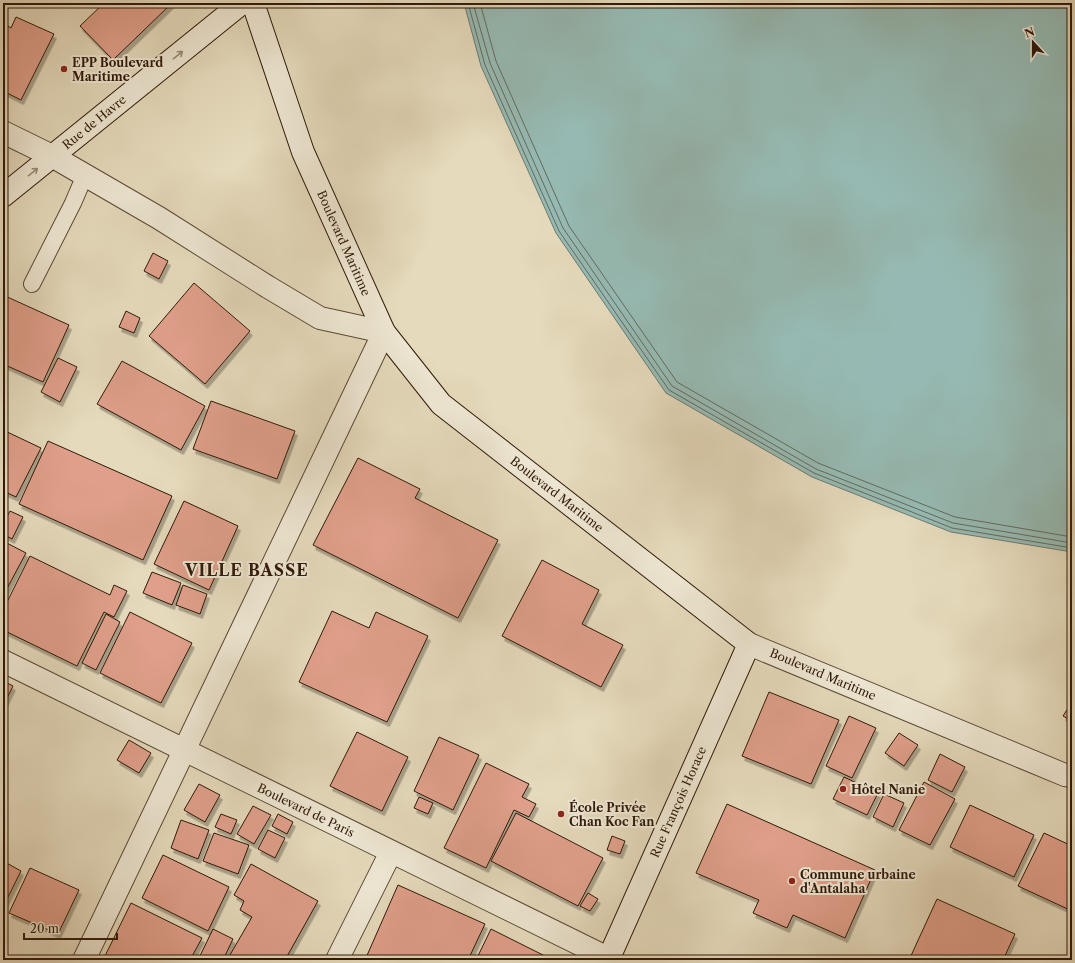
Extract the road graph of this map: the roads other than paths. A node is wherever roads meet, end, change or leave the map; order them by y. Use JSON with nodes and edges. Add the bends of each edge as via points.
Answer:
{"nodes":[{"id":1,"x":242,"y":3,"type":"edge"},
{"id":2,"x":253,"y":3,"type":"edge"},
{"id":3,"x":3,"y":132,"type":"edge"},
{"id":4,"x":52,"y":156,"type":"junction"},
{"id":5,"x":85,"y":175,"type":"junction"},
{"id":6,"x":3,"y":196,"type":"edge"},
{"id":7,"x":32,"y":284,"type":"dead end"},
{"id":8,"x":384,"y":332,"type":"junction"},
{"id":9,"x":749,"y":644,"type":"junction"},
{"id":10,"x":3,"y":661,"type":"edge"},
{"id":11,"x":185,"y":750,"type":"junction"},
{"id":12,"x":1072,"y":776,"type":"edge"},
{"id":13,"x":391,"y":852,"type":"junction"},
{"id":14,"x":609,"y":959,"type":"edge"},
{"id":15,"x":84,"y":960,"type":"edge"},
{"id":16,"x":337,"y":960,"type":"edge"}],
"edges":[{"from":4,"to":1,"type":"street","name":"Rue de Havre","one_way":true},
{"from":2,"to":8,"type":"street","name":"Boulevard Maritime","via":[[303,152]]},
{"from":3,"to":4,"type":"street"},
{"from":4,"to":5,"type":"street"},
{"from":6,"to":4,"type":"street","name":"Rue de Havre","one_way":true},
{"from":5,"to":7,"type":"lane"},
{"from":5,"to":8,"type":"street","via":[[160,218],[320,318]]},
{"from":8,"to":9,"type":"street","name":"Boulevard Maritime","via":[[441,404]]},
{"from":8,"to":11,"type":"street"},
{"from":9,"to":12,"type":"street","name":"Boulevard Maritime"},
{"from":9,"to":14,"type":"street","name":"Rue François Horace"},
{"from":10,"to":11,"type":"street","name":"Boulevard de Paris"},
{"from":11,"to":13,"type":"street","name":"Boulevard de Paris"},
{"from":11,"to":15,"type":"street"},
{"from":13,"to":14,"type":"street","name":"Boulevard de Paris"},
{"from":13,"to":16,"type":"street"}]}
